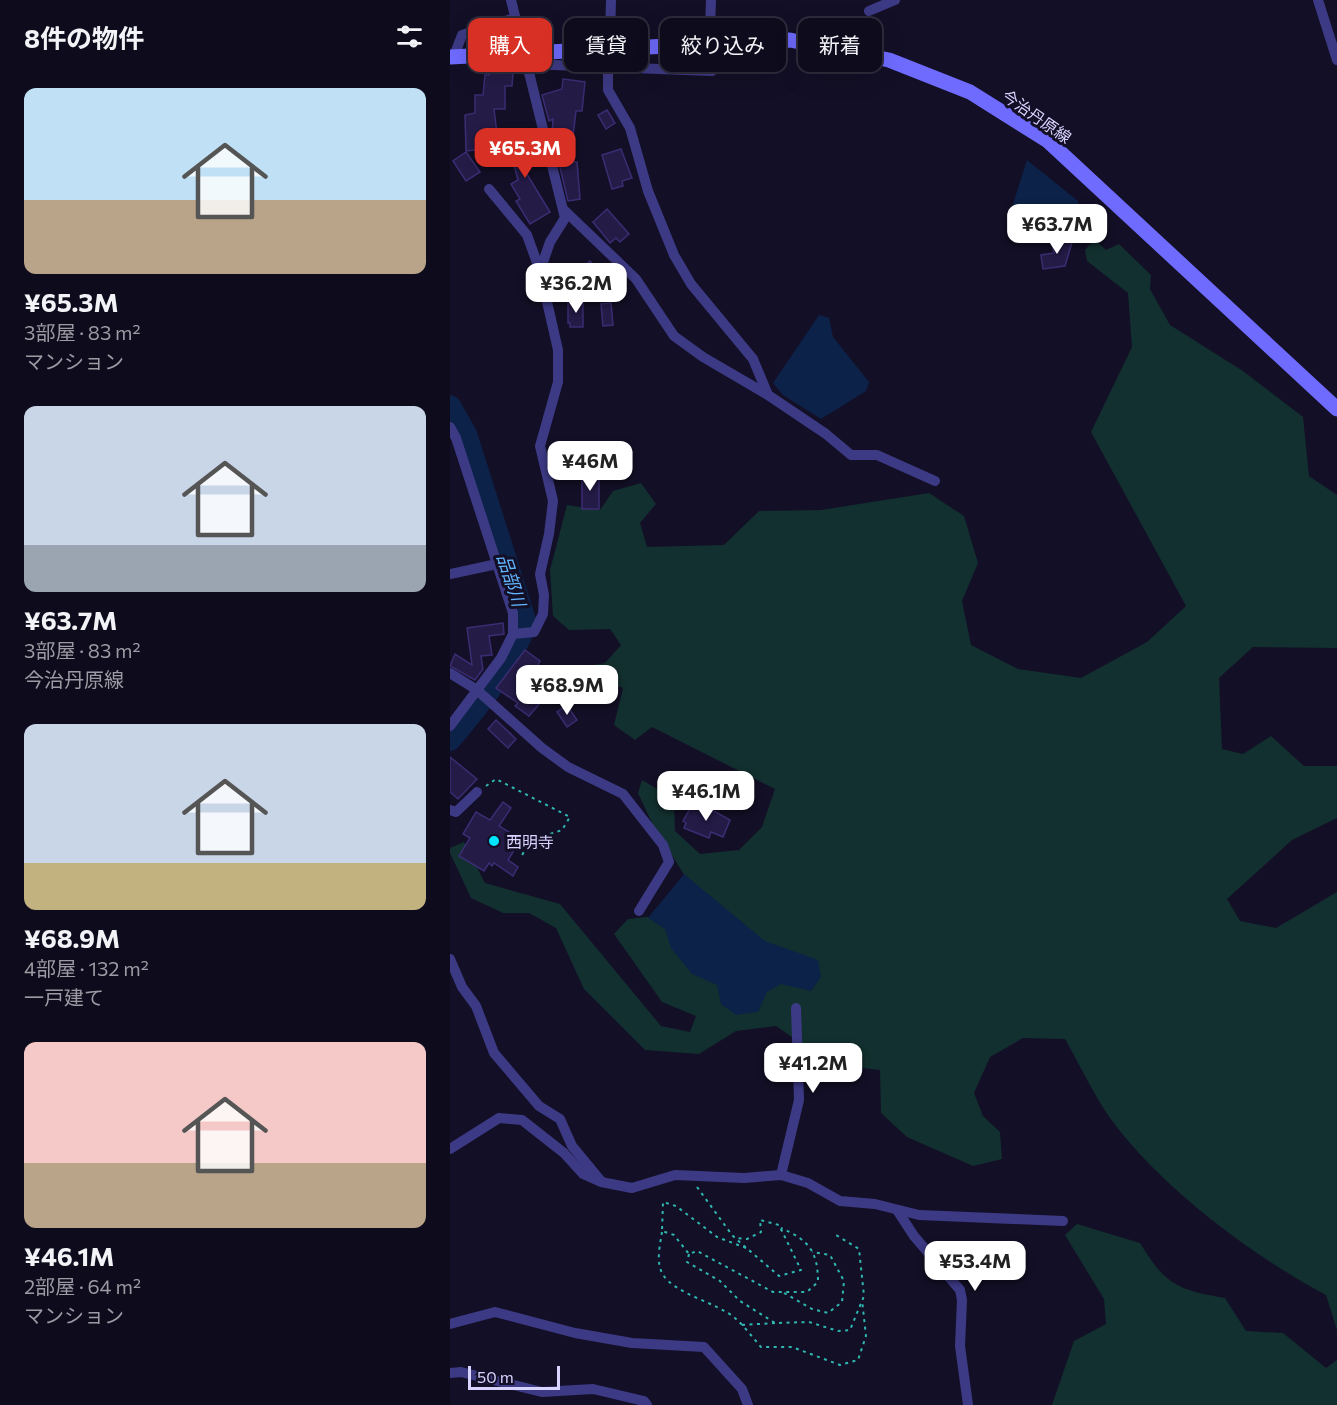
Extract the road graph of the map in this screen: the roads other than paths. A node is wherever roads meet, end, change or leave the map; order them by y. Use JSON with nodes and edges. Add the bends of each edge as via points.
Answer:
{"nodes":[{"id":1,"x":511,"y":0,"type":"edge"},
{"id":2,"x":611,"y":0,"type":"edge"},
{"id":3,"x":711,"y":0,"type":"edge"},
{"id":4,"x":895,"y":0,"type":"edge"},
{"id":5,"x":1318,"y":0,"type":"edge"},
{"id":6,"x":869,"y":11,"type":"dead end"},
{"id":7,"x":515,"y":18,"type":"edge"},
{"id":8,"x":611,"y":18,"type":"edge"},
{"id":9,"x":710,"y":18,"type":"edge"},
{"id":10,"x":468,"y":33,"type":"edge"},
{"id":11,"x":552,"y":56,"type":"edge"},
{"id":12,"x":452,"y":57,"type":"edge"},
{"id":13,"x":468,"y":57,"type":"edge"},
{"id":14,"x":1337,"y":60,"type":"edge"},
{"id":15,"x":528,"y":72,"type":"edge"},
{"id":16,"x":608,"y":72,"type":"edge"},
{"id":17,"x":489,"y":189,"type":"dead end"},
{"id":18,"x":562,"y":209,"type":"junction"},
{"id":19,"x":540,"y":272,"type":"junction"},
{"id":20,"x":768,"y":395,"type":"junction"},
{"id":21,"x":1337,"y":408,"type":"edge"},
{"id":22,"x":450,"y":427,"type":"edge"},
{"id":23,"x":935,"y":481,"type":"dead end"},
{"id":24,"x":497,"y":564,"type":"junction"},
{"id":25,"x":450,"y":574,"type":"edge"},
{"id":26,"x":513,"y":634,"type":"junction"},
{"id":27,"x":450,"y":673,"type":"edge"},
{"id":28,"x":477,"y":690,"type":"junction"},
{"id":29,"x":450,"y":726,"type":"edge"},
{"id":30,"x":477,"y":792,"type":"road end"},
{"id":31,"x":450,"y":810,"type":"edge"},
{"id":32,"x":639,"y":911,"type":"dead end"},
{"id":33,"x":450,"y":958,"type":"edge"},
{"id":34,"x":796,"y":1008,"type":"dead end"},
{"id":35,"x":450,"y":1149,"type":"edge"},
{"id":36,"x":781,"y":1175,"type":"junction"},
{"id":37,"x":601,"y":1182,"type":"junction"},
{"id":38,"x":897,"y":1210,"type":"junction"},
{"id":39,"x":1063,"y":1221,"type":"dead end"},
{"id":40,"x":450,"y":1324,"type":"edge"},
{"id":41,"x":450,"y":1373,"type":"edge"},
{"id":42,"x":647,"y":1405,"type":"edge"},
{"id":43,"x":748,"y":1405,"type":"edge"},
{"id":44,"x":968,"y":1405,"type":"edge"}],
"edges":[{"from":1,"to":7,"type":"street"},
{"from":2,"to":8,"type":"street"},
{"from":3,"to":9,"type":"street"},
{"from":4,"to":6,"type":"street"},
{"from":5,"to":14,"type":"street"},
{"from":10,"to":12,"type":"street","via":[[462,35]]},
{"from":11,"to":21,"type":"main road","name":"今治丹原線","via":[[790,40],[889,60],[970,92],[1048,141]]},
{"from":12,"to":13,"type":"main road","name":"今治丹原線"},
{"from":15,"to":18,"type":"street"},
{"from":16,"to":20,"type":"street","via":[[608,90],[630,128],[648,191],[674,255],[691,284],[753,359]]},
{"from":17,"to":19,"type":"street","via":[[527,235]]},
{"from":18,"to":19,"type":"street","via":[[565,218],[550,242]]},
{"from":18,"to":20,"type":"street","via":[[636,279],[674,336]]},
{"from":19,"to":26,"type":"street","via":[[558,350],[558,382],[540,446],[553,501],[540,574],[543,614],[534,633]]},
{"from":20,"to":23,"type":"street","via":[[851,455],[877,455]]},
{"from":22,"to":24,"type":"street"},
{"from":24,"to":25,"type":"street"},
{"from":24,"to":26,"type":"street","via":[[513,613]]},
{"from":26,"to":28,"type":"street"},
{"from":27,"to":28,"type":"street"},
{"from":28,"to":29,"type":"street"},
{"from":28,"to":32,"type":"street","via":[[568,767],[623,794],[663,845],[669,862]]},
{"from":30,"to":31,"type":"street","via":[[456,812]]},
{"from":33,"to":37,"type":"street","via":[[462,987],[476,1006],[494,1053],[539,1106],[560,1119],[572,1146]]},
{"from":34,"to":36,"type":"street","via":[[799,1100]]},
{"from":35,"to":37,"type":"street","via":[[499,1118],[522,1120],[564,1153],[583,1174]]},
{"from":36,"to":37,"type":"street","via":[[675,1175],[632,1188]]},
{"from":36,"to":38,"type":"street","via":[[808,1183],[840,1201]]},
{"from":38,"to":39,"type":"street","via":[[919,1215]]},
{"from":38,"to":44,"type":"street","via":[[960,1290],[961,1366]]},
{"from":40,"to":43,"type":"street","via":[[495,1312],[632,1343],[704,1347],[741,1389]]},
{"from":41,"to":42,"type":"street","via":[[461,1372],[542,1392],[593,1389]]}]}
